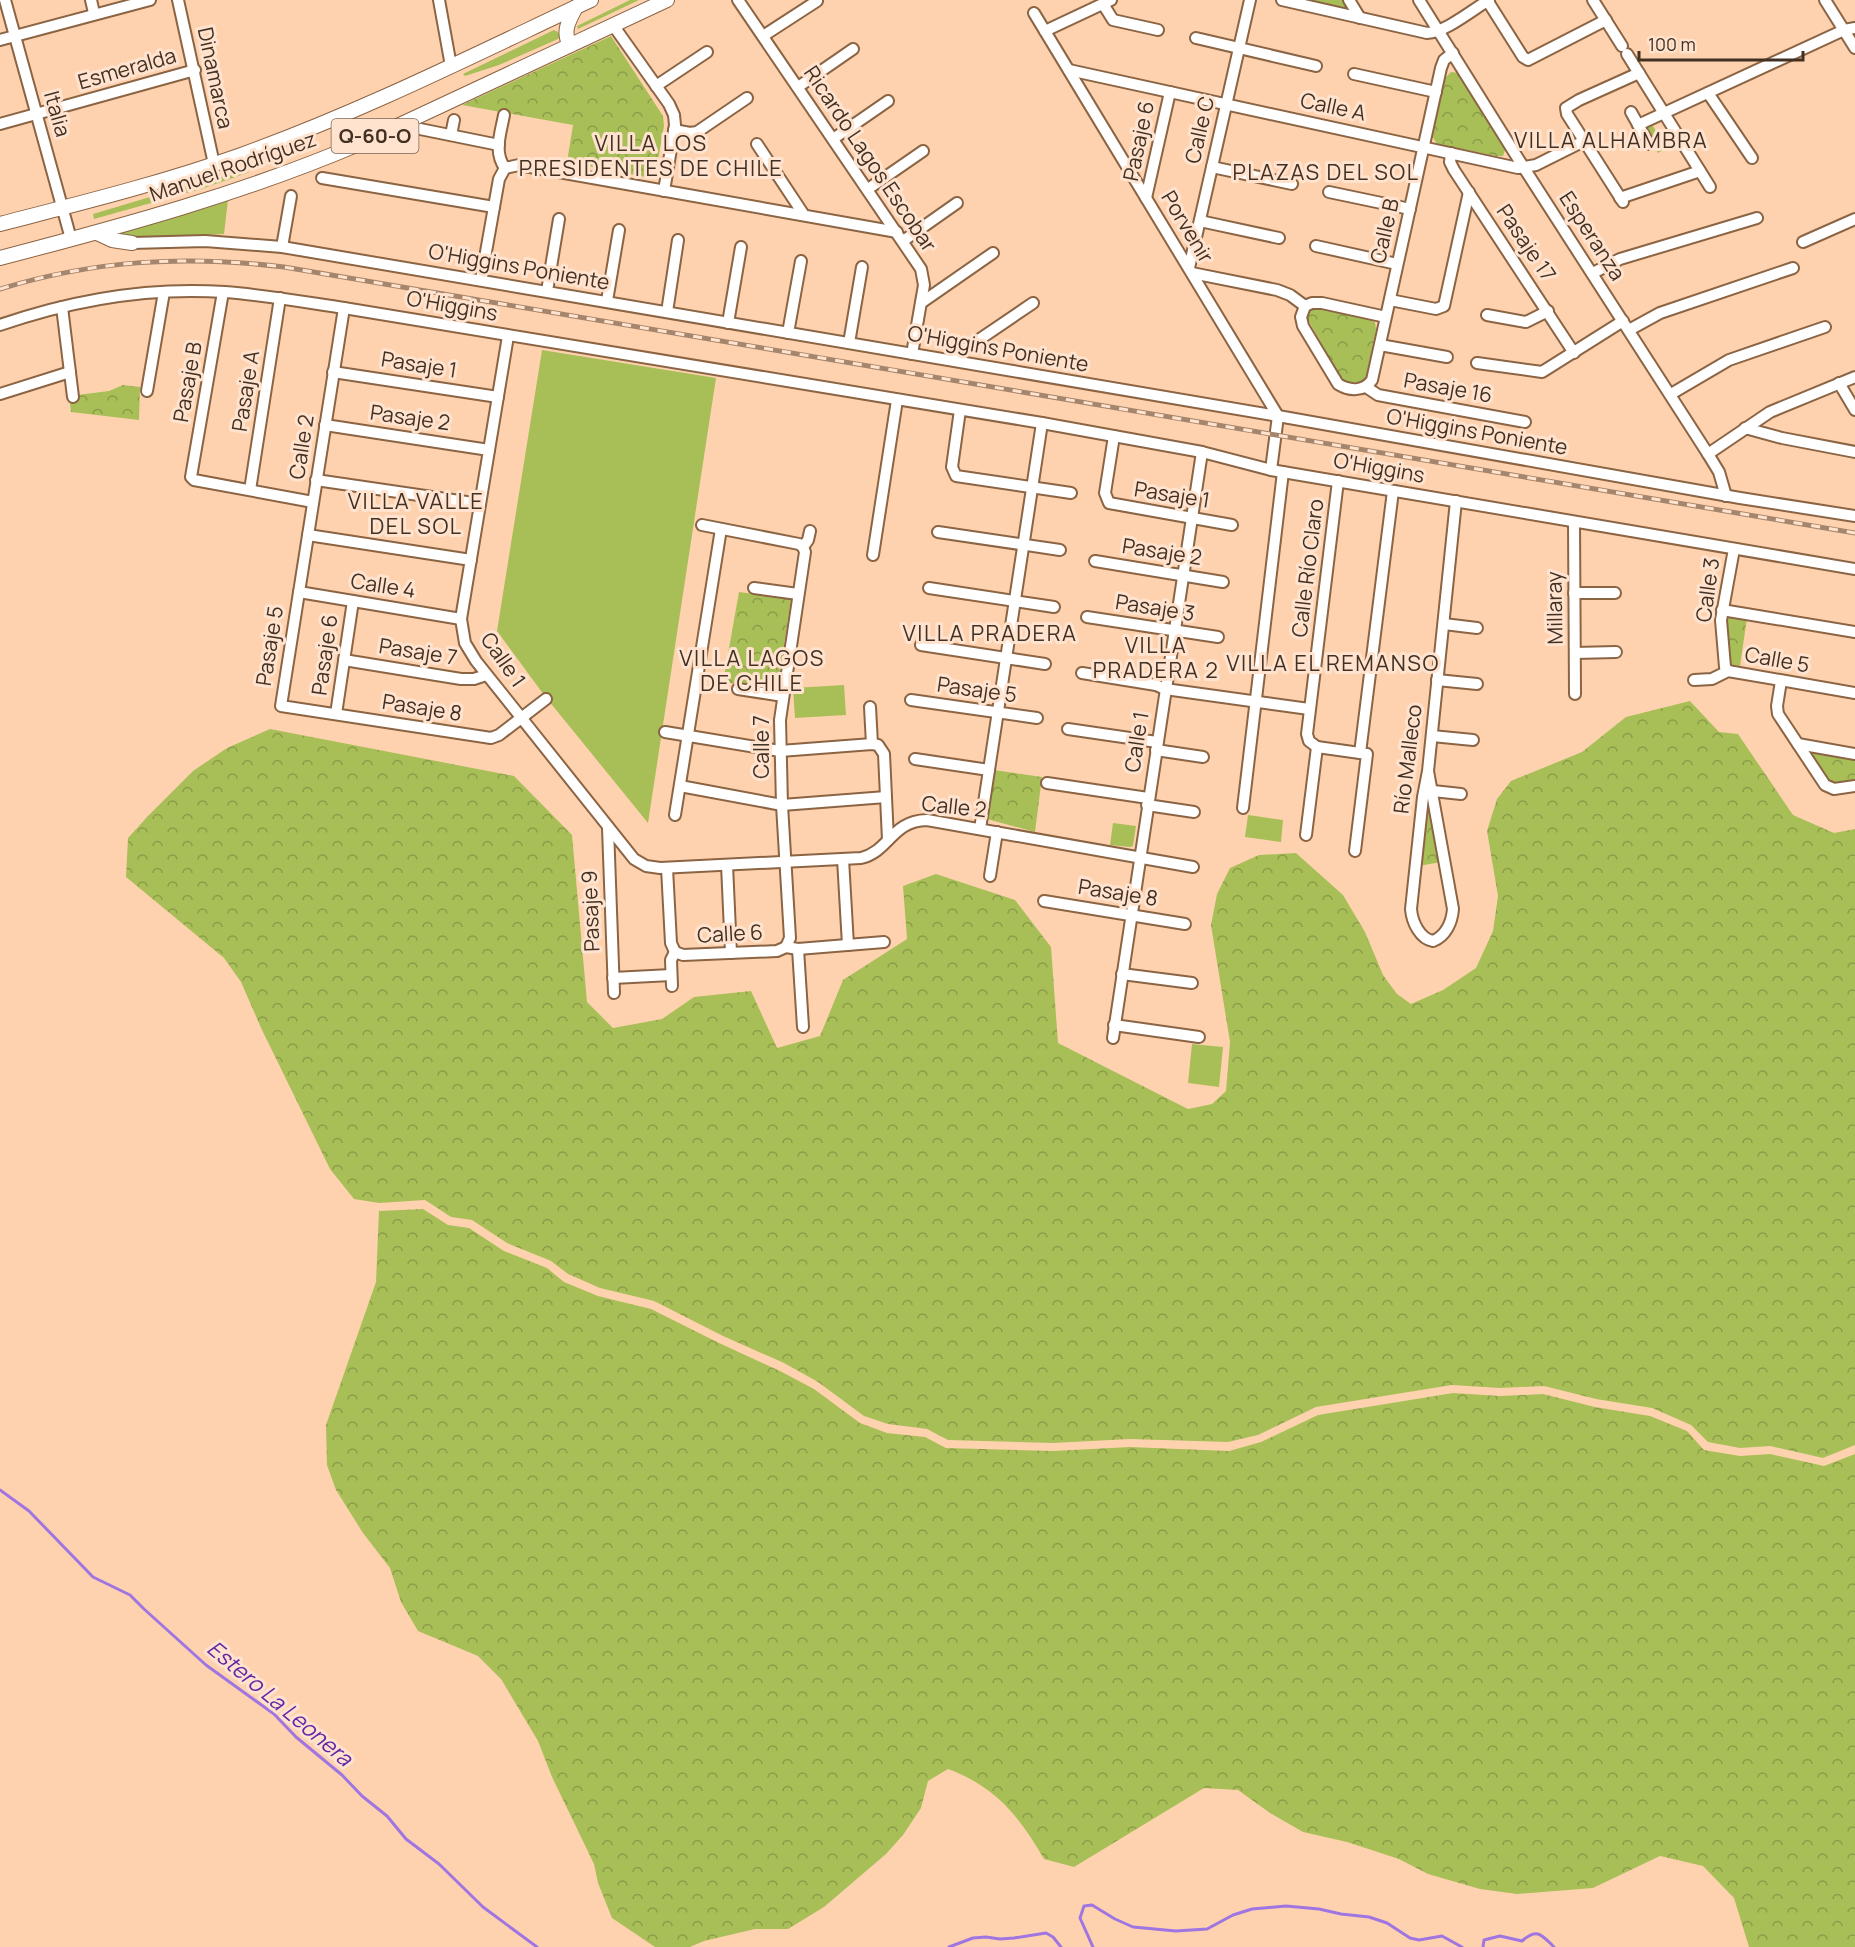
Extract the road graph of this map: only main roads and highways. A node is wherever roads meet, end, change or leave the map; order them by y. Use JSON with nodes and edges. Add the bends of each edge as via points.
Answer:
{"nodes":[{"id":1,"x":591,"y":0,"type":"edge"},
{"id":2,"x":667,"y":0,"type":"edge"},
{"id":3,"x":576,"y":7,"type":"junction"},
{"id":4,"x":570,"y":45,"type":"junction"},
{"id":5,"x":0,"y":224,"type":"edge"},
{"id":6,"x":97,"y":233,"type":"junction"},
{"id":7,"x":132,"y":243,"type":"road end"},
{"id":8,"x":0,"y":258,"type":"edge"}],
"edges":[{"from":1,"to":3,"type":"main road","name":"Manuel Rodríguez","number":"Q-60-O"},
{"from":2,"to":4,"type":"main road","name":"Manuel Rodríguez","number":"Q-60-O"},
{"from":3,"to":4,"type":"main road","via":[[566,30]]},
{"from":3,"to":5,"type":"main road","name":"Manuel Rodríguez","number":"Q-60-O","via":[[334,119],[214,164]]},
{"from":4,"to":6,"type":"main road","name":"Manuel Rodríguez","number":"Q-60-O","via":[[323,159],[190,206]]},
{"from":6,"to":7,"type":"main road"},
{"from":6,"to":8,"type":"main road","name":"Manuel Rodríguez","number":"Q-60-O"}]}
